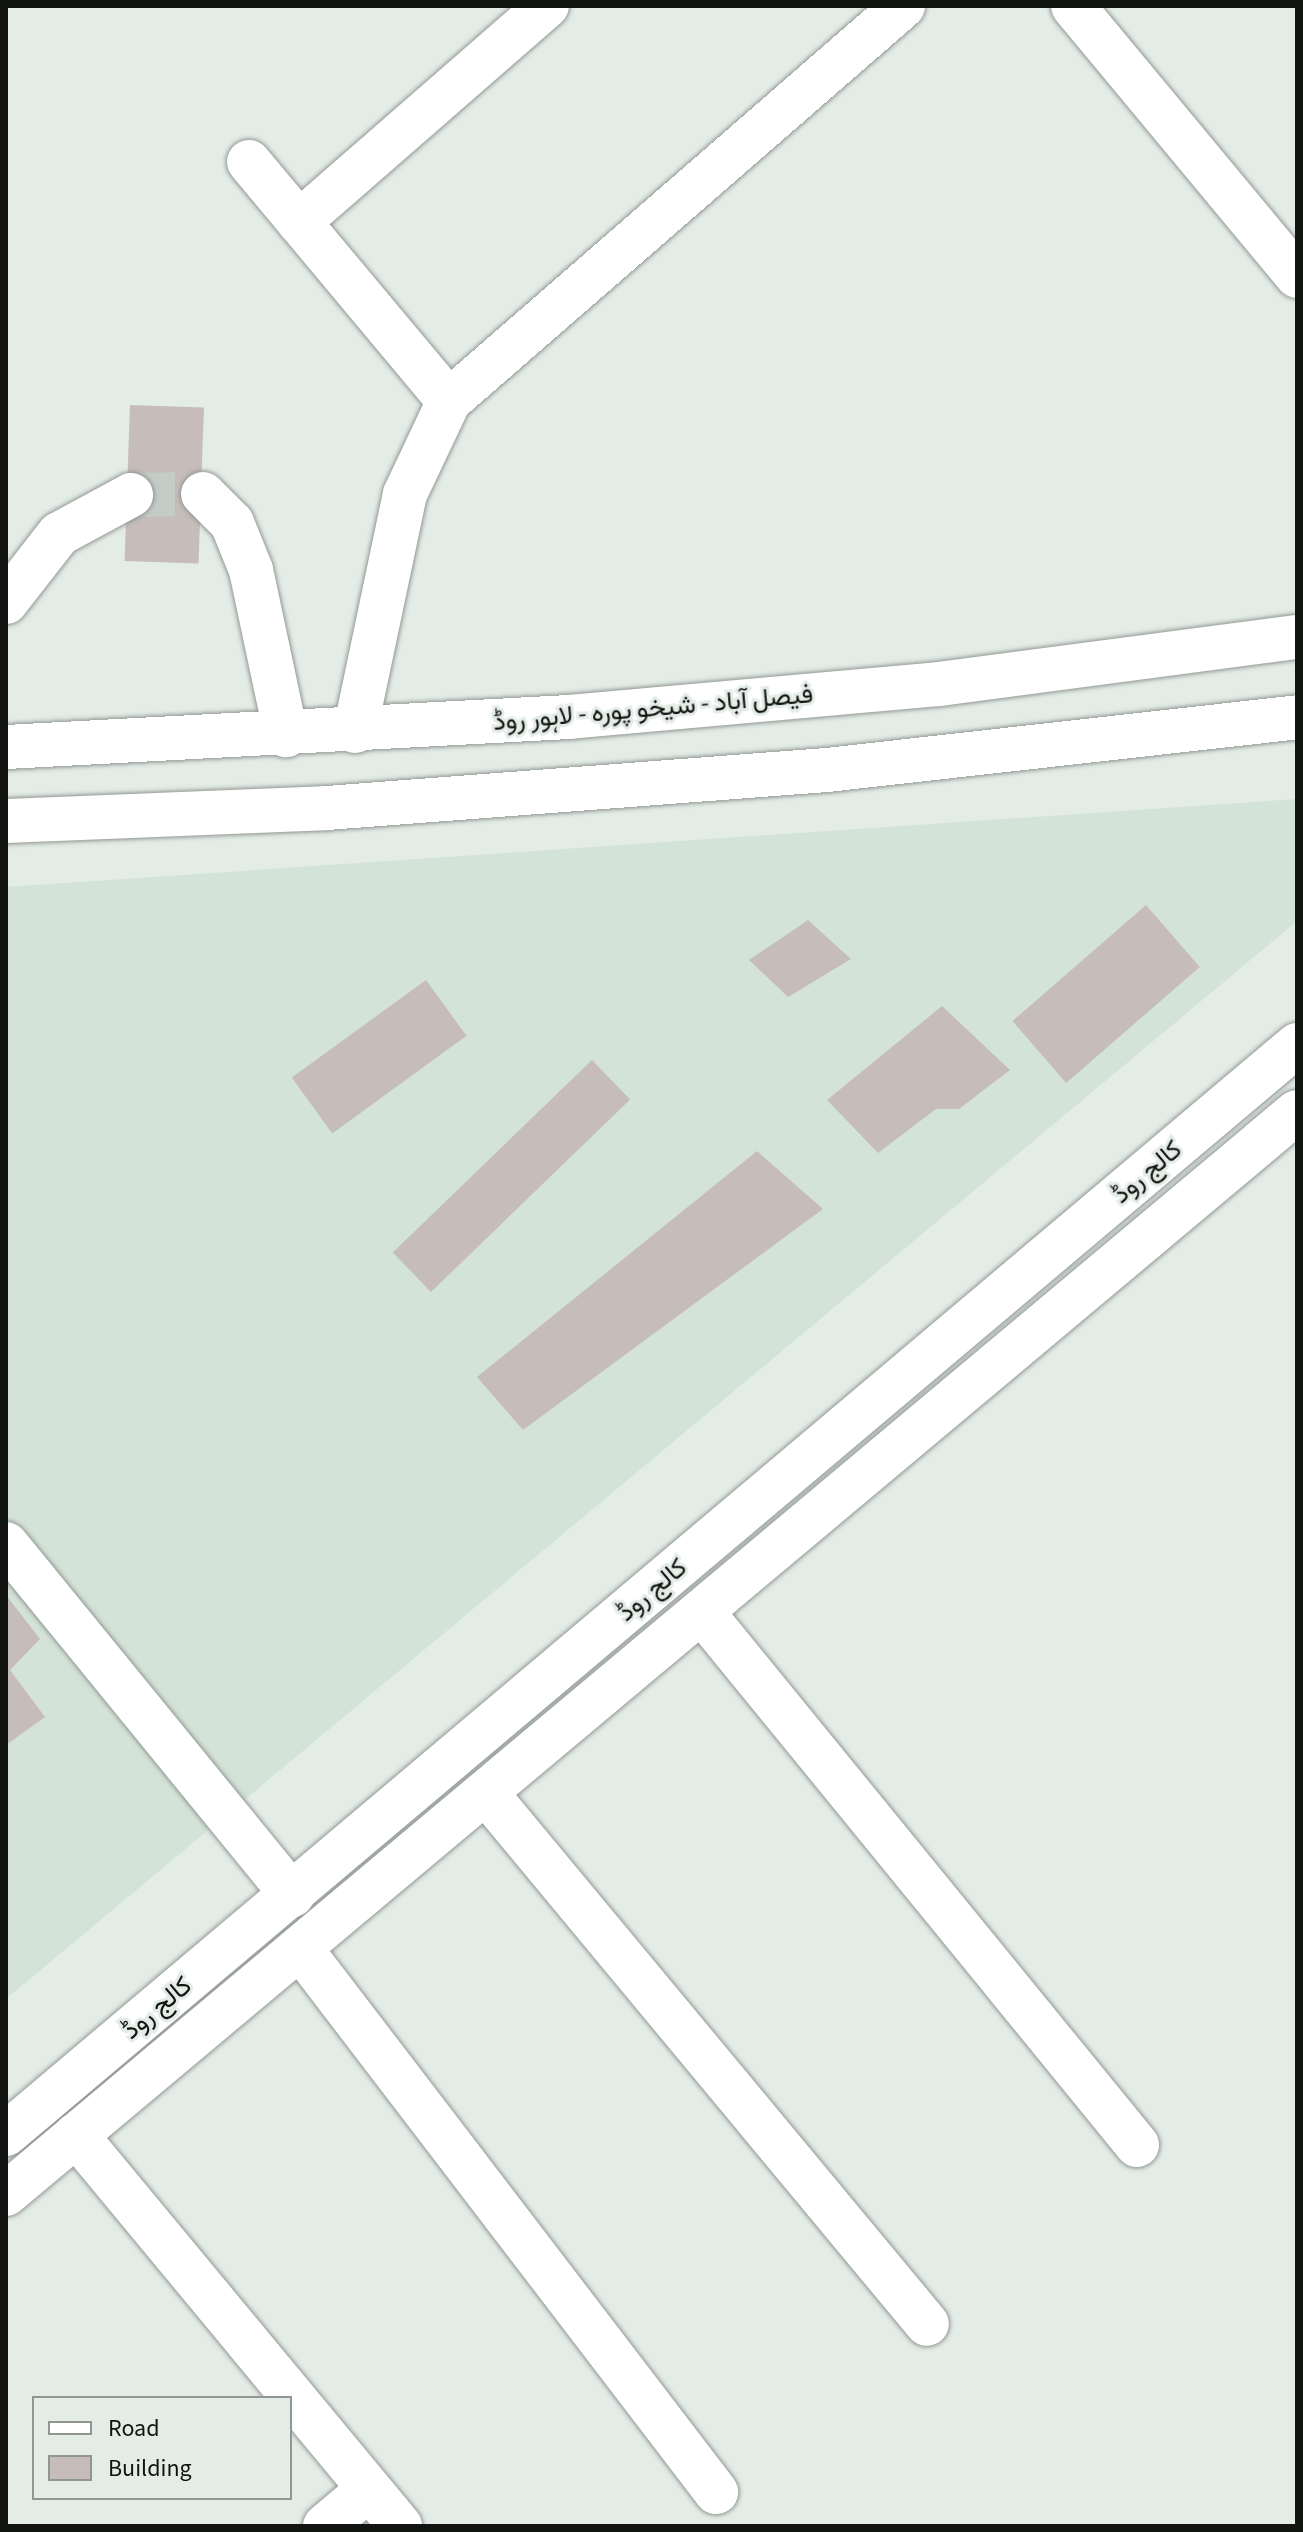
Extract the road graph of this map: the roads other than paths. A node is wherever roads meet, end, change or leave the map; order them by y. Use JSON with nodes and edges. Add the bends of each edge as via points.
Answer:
{"nodes":[{"id":1,"x":547,"y":6,"type":"edge"},
{"id":2,"x":903,"y":6,"type":"edge"},
{"id":3,"x":1073,"y":6,"type":"edge"},
{"id":4,"x":249,"y":162,"type":"dead end"},
{"id":5,"x":299,"y":222,"type":"junction"},
{"id":6,"x":1297,"y":276,"type":"edge"},
{"id":7,"x":449,"y":401,"type":"junction"},
{"id":8,"x":203,"y":494,"type":"dead end"},
{"id":9,"x":131,"y":495,"type":"tunnel mouth"},
{"id":10,"x":6,"y":602,"type":"edge"},
{"id":11,"x":1297,"y":637,"type":"edge"},
{"id":12,"x":1297,"y":717,"type":"edge"},
{"id":13,"x":355,"y":731,"type":"junction"},
{"id":14,"x":286,"y":735,"type":"junction"},
{"id":15,"x":6,"y":747,"type":"edge"},
{"id":16,"x":6,"y":821,"type":"edge"},
{"id":17,"x":1297,"y":1045,"type":"edge"},
{"id":18,"x":1297,"y":1112,"type":"edge"},
{"id":19,"x":6,"y":1544,"type":"edge"},
{"id":20,"x":702,"y":1612,"type":"junction"},
{"id":21,"x":486,"y":1793,"type":"junction"},
{"id":22,"x":292,"y":1895,"type":"junction"},
{"id":23,"x":300,"y":1948,"type":"junction"},
{"id":24,"x":6,"y":2134,"type":"edge"},
{"id":25,"x":76,"y":2135,"type":"junction"},
{"id":26,"x":1137,"y":2145,"type":"dead end"},
{"id":27,"x":6,"y":2194,"type":"edge"},
{"id":28,"x":927,"y":2324,"type":"dead end"},
{"id":29,"x":369,"y":2489,"type":"junction"},
{"id":30,"x":716,"y":2492,"type":"dead end"},
{"id":31,"x":325,"y":2526,"type":"edge"},
{"id":32,"x":400,"y":2526,"type":"edge"}],
"edges":[{"from":1,"to":5,"type":"main road"},
{"from":2,"to":7,"type":"main road"},
{"from":3,"to":6,"type":"main road"},
{"from":4,"to":5,"type":"main road"},
{"from":5,"to":7,"type":"main road"},
{"from":7,"to":13,"type":"main road","via":[[405,494]]},
{"from":8,"to":14,"type":"main road","via":[[232,523],[251,570]]},
{"from":9,"to":10,"type":"main road","via":[[59,534]]},
{"from":11,"to":13,"type":"main road","name":"فیصل آباد - شیخو پورہ - لاہور روڈ","via":[[939,684]]},
{"from":12,"to":16,"type":"main road","via":[[827,770],[327,808]]},
{"from":13,"to":14,"type":"main road","name":"فیصل آباد - شیخو پورہ - لاہور روڈ"},
{"from":14,"to":15,"type":"main road","name":"فیصل آباد - شیخو پورہ - لاہور روڈ"},
{"from":17,"to":22,"type":"main road","name":"کالج روڈ"},
{"from":18,"to":20,"type":"main road","name":"کالج روڈ"},
{"from":19,"to":22,"type":"main road"},
{"from":20,"to":21,"type":"main road","name":"کالج روڈ"},
{"from":20,"to":26,"type":"main road"},
{"from":21,"to":23,"type":"main road","name":"کالج روڈ"},
{"from":21,"to":28,"type":"main road"},
{"from":22,"to":24,"type":"main road","name":"کالج روڈ"},
{"from":23,"to":25,"type":"main road","name":"کالج روڈ"},
{"from":23,"to":30,"type":"main road"},
{"from":25,"to":27,"type":"main road","name":"کالج روڈ"},
{"from":25,"to":29,"type":"main road"},
{"from":29,"to":31,"type":"main road"},
{"from":29,"to":32,"type":"main road"}]}
